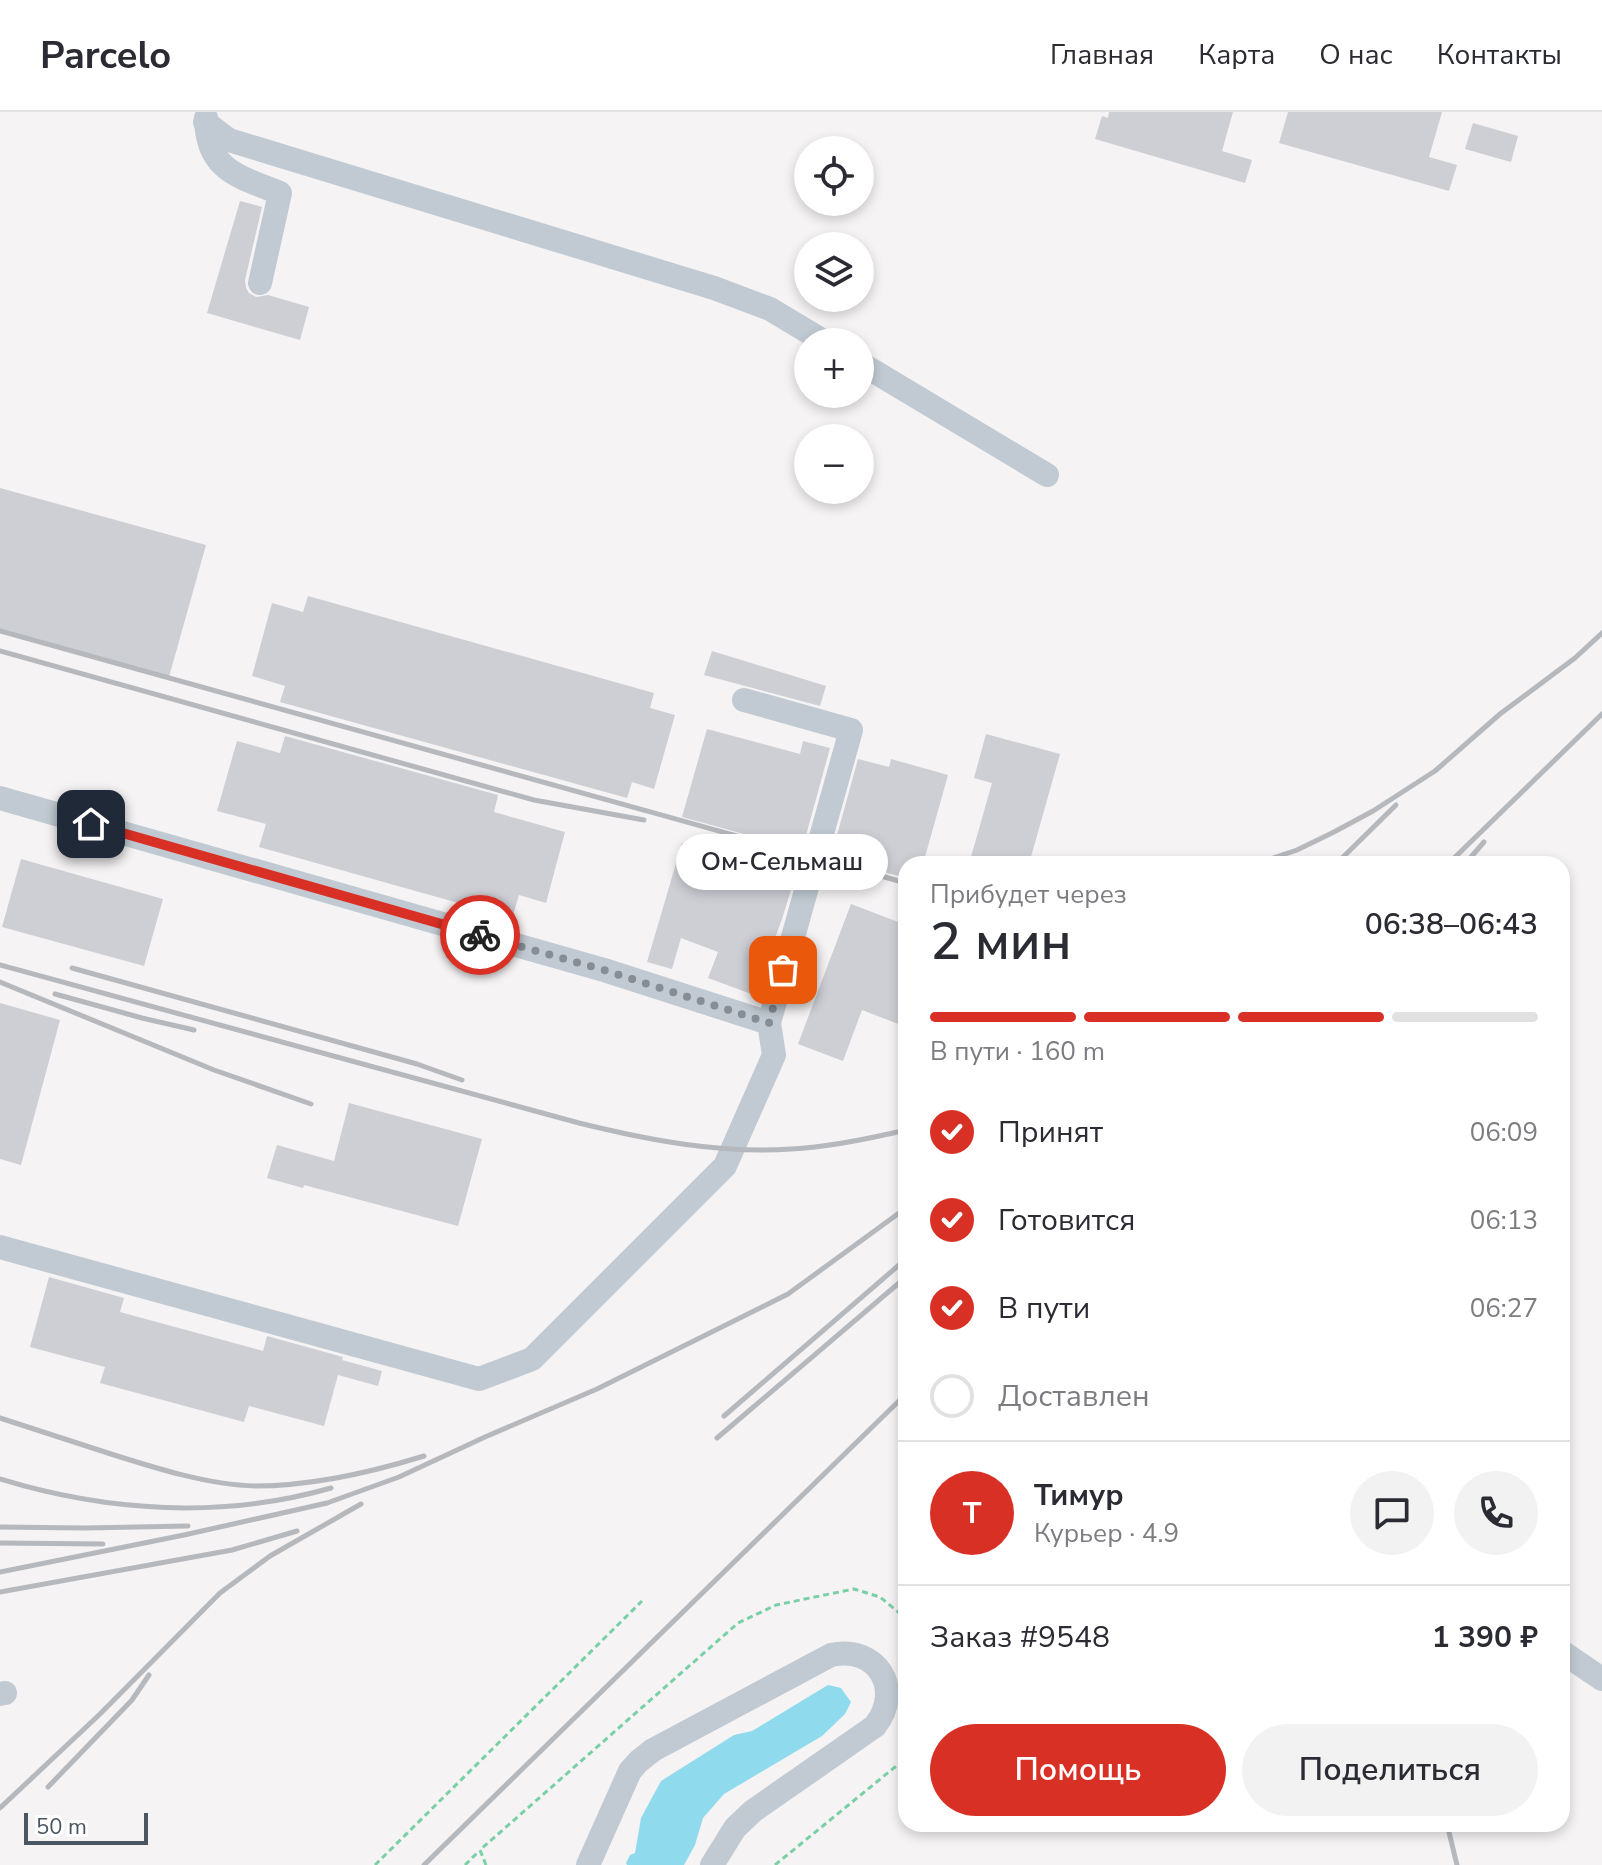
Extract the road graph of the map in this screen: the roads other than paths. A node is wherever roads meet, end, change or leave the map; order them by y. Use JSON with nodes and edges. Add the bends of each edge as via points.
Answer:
{"nodes":[{"id":1,"x":206,"y":117,"type":"edge"},
{"id":2,"x":260,"y":283,"type":"dead end"},
{"id":3,"x":802,"y":328,"type":"edge"},
{"id":4,"x":874,"y":371,"type":"edge"},
{"id":5,"x":1047,"y":475,"type":"dead end"},
{"id":6,"x":744,"y":700,"type":"dead end"},
{"id":7,"x":0,"y":798,"type":"edge"},
{"id":8,"x":769,"y":1023,"type":"junction"},
{"id":9,"x":0,"y":1247,"type":"edge"},
{"id":10,"x":1570,"y":1657,"type":"edge"},
{"id":11,"x":1602,"y":1679,"type":"edge"},
{"id":12,"x":588,"y":1865,"type":"edge"},
{"id":13,"x":712,"y":1865,"type":"edge"}],
"edges":[{"from":1,"to":2,"type":"street","via":[[212,153],[231,173],[280,193]]},
{"from":1,"to":3,"type":"street","via":[[229,140],[714,288],[770,309]]},
{"from":4,"to":5,"type":"street"},
{"from":6,"to":8,"type":"street","via":[[851,730]]},
{"from":7,"to":8,"type":"street","via":[[604,970]]},
{"from":8,"to":9,"type":"street","via":[[774,1055],[725,1166],[532,1359],[479,1379]]},
{"from":10,"to":11,"type":"street"},
{"from":12,"to":13,"type":"street","via":[[630,1771],[653,1750],[831,1655],[851,1653],[870,1661],[887,1687],[886,1708],[875,1726],[753,1811],[735,1828]]}]}
